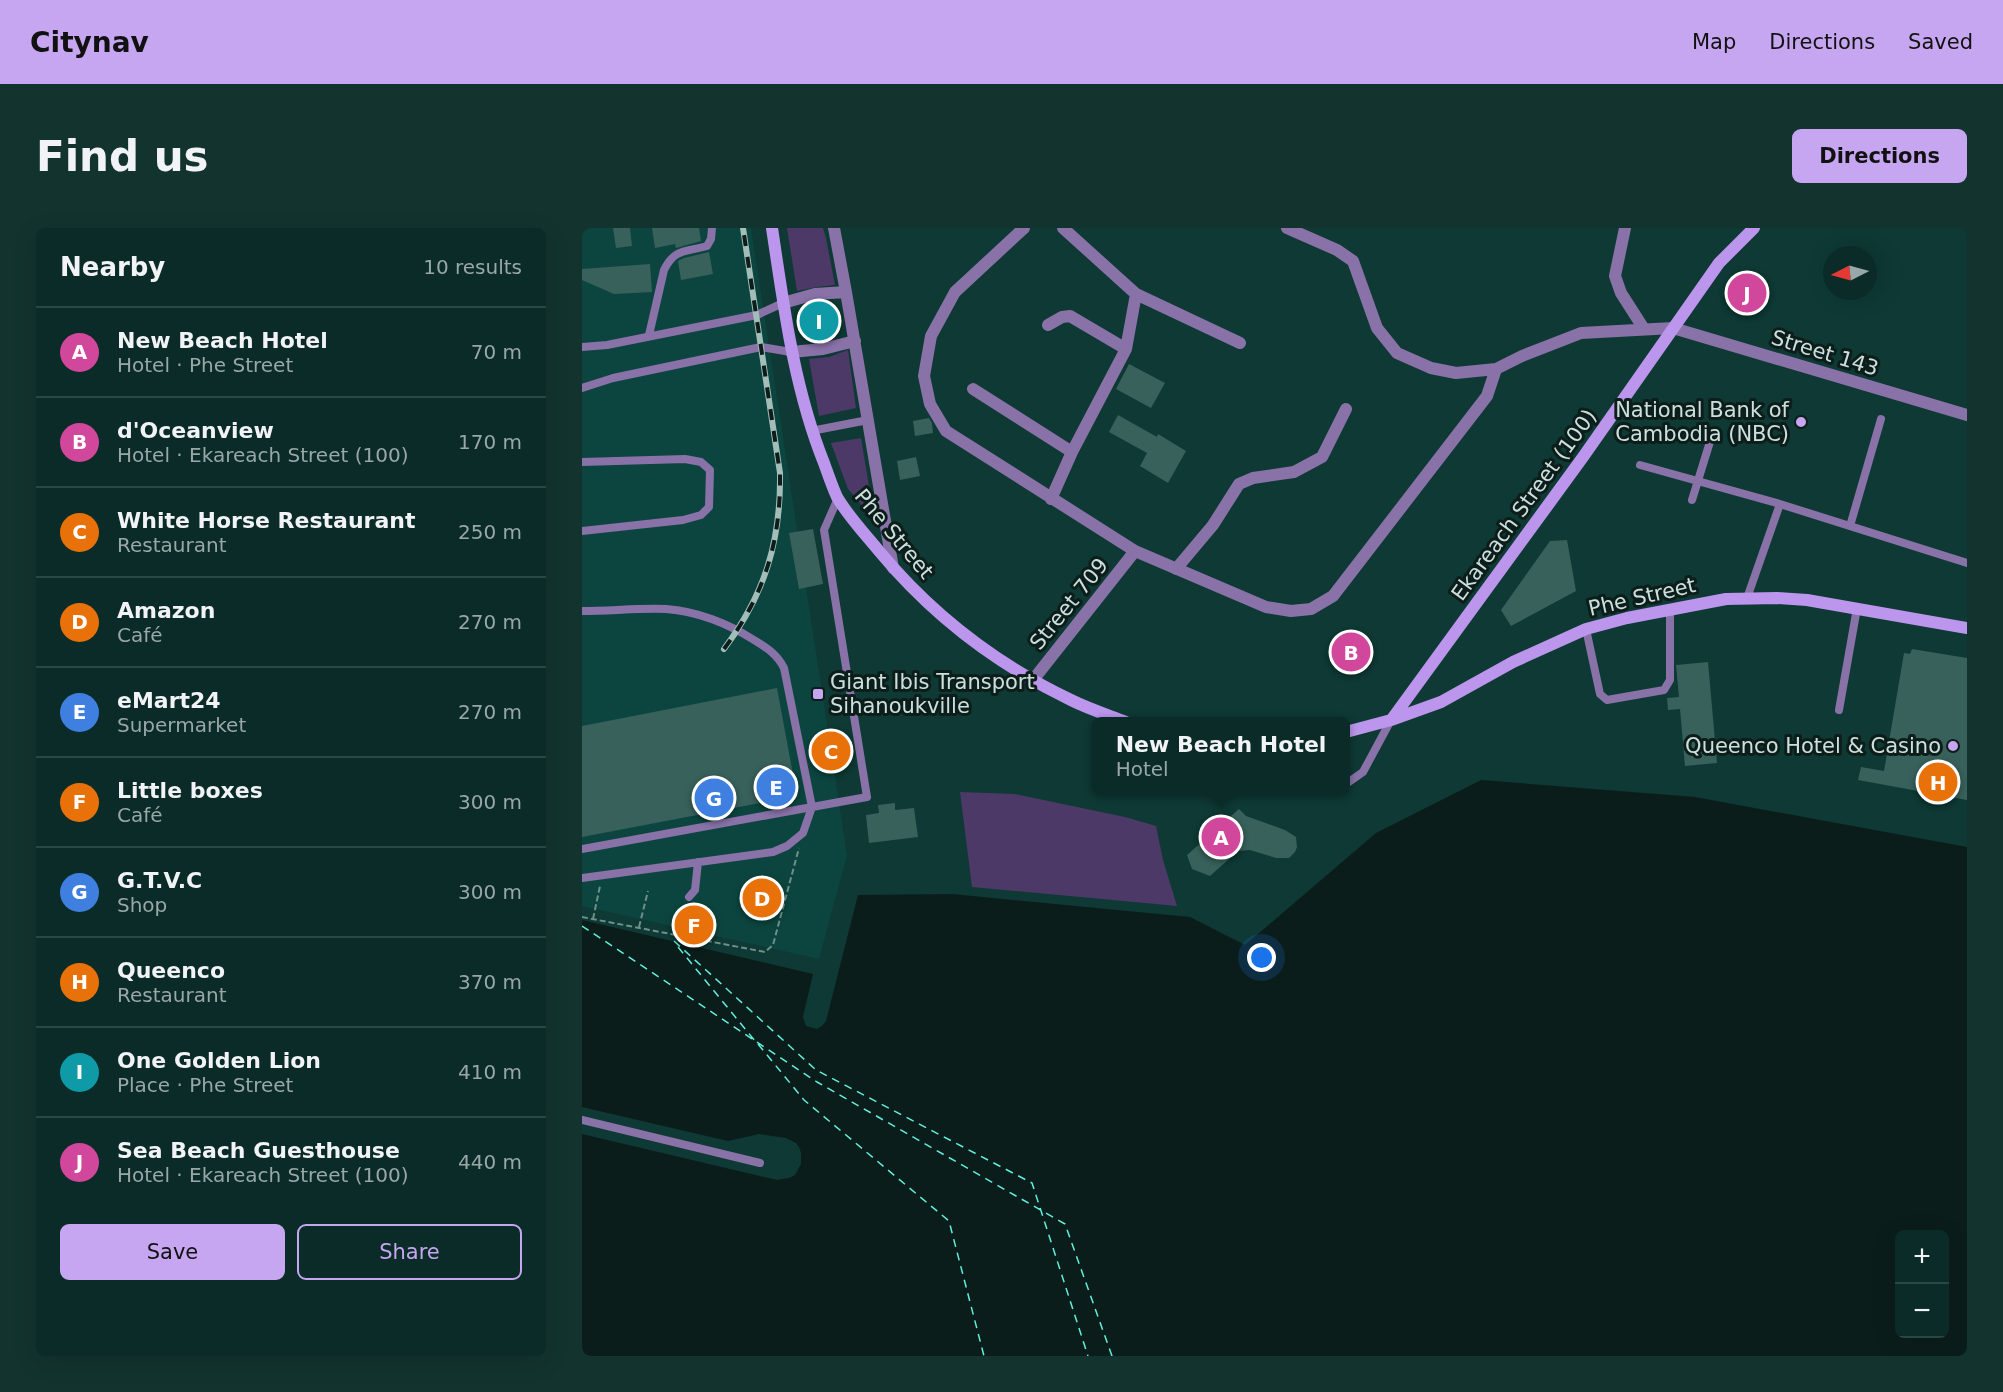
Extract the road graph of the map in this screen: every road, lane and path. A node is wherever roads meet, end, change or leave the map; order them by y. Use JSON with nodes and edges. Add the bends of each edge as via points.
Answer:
{"nodes":[{"id":1,"x":712,"y":228,"type":"edge"},
{"id":2,"x":772,"y":228,"type":"edge"},
{"id":3,"x":834,"y":228,"type":"edge"},
{"id":4,"x":1024,"y":228,"type":"edge"},
{"id":5,"x":1063,"y":228,"type":"edge"},
{"id":6,"x":1287,"y":228,"type":"edge"},
{"id":7,"x":1625,"y":228,"type":"edge"},
{"id":8,"x":1754,"y":228,"type":"edge"},
{"id":9,"x":846,"y":292,"type":"junction"},
{"id":10,"x":1136,"y":294,"type":"junction"},
{"id":11,"x":783,"y":303,"type":"junction"},
{"id":12,"x":1048,"y":325,"type":"dead end"},
{"id":13,"x":1673,"y":328,"type":"junction"},
{"id":14,"x":1644,"y":329,"type":"junction"},
{"id":15,"x":804,"y":331,"type":"joint"},
{"id":16,"x":649,"y":335,"type":"junction"},
{"id":17,"x":855,"y":341,"type":"junction"},
{"id":18,"x":1240,"y":343,"type":"dead end"},
{"id":19,"x":582,"y":346,"type":"edge"},
{"id":20,"x":1126,"y":350,"type":"junction"},
{"id":21,"x":791,"y":352,"type":"junction"},
{"id":22,"x":1496,"y":369,"type":"junction"},
{"id":23,"x":582,"y":388,"type":"edge"},
{"id":24,"x":973,"y":389,"type":"dead end"},
{"id":25,"x":1346,"y":409,"type":"dead end"},
{"id":26,"x":1967,"y":415,"type":"edge"},
{"id":27,"x":868,"y":420,"type":"junction"},
{"id":28,"x":1881,"y":420,"type":"dead end"},
{"id":29,"x":811,"y":431,"type":"junction"},
{"id":30,"x":1713,"y":432,"type":"dead end"},
{"id":31,"x":1072,"y":452,"type":"junction"},
{"id":32,"x":582,"y":462,"type":"edge"},
{"id":33,"x":1640,"y":465,"type":"dead end"},
{"id":34,"x":1698,"y":480,"type":"junction"},
{"id":35,"x":838,"y":497,"type":"junction"},
{"id":36,"x":1051,"y":499,"type":"junction"},
{"id":37,"x":1692,"y":500,"type":"dead end"},
{"id":38,"x":1780,"y":504,"type":"junction"},
{"id":39,"x":1851,"y":526,"type":"junction"},
{"id":40,"x":582,"y":531,"type":"edge"},
{"id":41,"x":1136,"y":551,"type":"junction"},
{"id":42,"x":1967,"y":563,"type":"edge"},
{"id":43,"x":893,"y":568,"type":"junction"},
{"id":44,"x":1176,"y":569,"type":"junction"},
{"id":45,"x":1747,"y":598,"type":"junction"},
{"id":46,"x":1857,"y":608,"type":"junction"},
{"id":47,"x":1670,"y":610,"type":"junction"},
{"id":48,"x":582,"y":611,"type":"edge"},
{"id":49,"x":1967,"y":628,"type":"edge"},
{"id":50,"x":1586,"y":629,"type":"junction"},
{"id":51,"x":1424,"y":677,"type":"junction"},
{"id":52,"x":1033,"y":680,"type":"junction"},
{"id":53,"x":1441,"y":702,"type":"junction"},
{"id":54,"x":1839,"y":710,"type":"dead end"},
{"id":55,"x":1113,"y":717,"type":"edge"},
{"id":56,"x":1391,"y":720,"type":"junction"},
{"id":57,"x":1350,"y":731,"type":"edge"},
{"id":58,"x":1350,"y":781,"type":"edge"},
{"id":59,"x":812,"y":807,"type":"junction"},
{"id":60,"x":804,"y":833,"type":"junction"},
{"id":61,"x":582,"y":849,"type":"edge"},
{"id":62,"x":698,"y":862,"type":"junction"},
{"id":63,"x":582,"y":878,"type":"edge"},
{"id":64,"x":600,"y":883,"type":"dead end"},
{"id":65,"x":648,"y":891,"type":"dead end"},
{"id":66,"x":689,"y":897,"type":"joint"},
{"id":67,"x":582,"y":917,"type":"edge"},
{"id":68,"x":593,"y":919,"type":"junction"},
{"id":69,"x":639,"y":927,"type":"junction"},
{"id":70,"x":677,"y":935,"type":"junction"},
{"id":71,"x":674,"y":941,"type":"dead end"},
{"id":72,"x":582,"y":1120,"type":"edge"},
{"id":73,"x":760,"y":1163,"type":"dead end"}],
"edges":[{"from":1,"to":16,"type":"lane","via":[[707,246],[679,251],[668,260]]},
{"from":2,"to":11,"type":"street","name":"Phe Street"},
{"from":3,"to":9,"type":"street"},
{"from":4,"to":36,"type":"street","via":[[955,292],[931,336],[924,375],[930,404],[946,431]]},
{"from":5,"to":10,"type":"street"},
{"from":6,"to":22,"type":"street","via":[[1353,261],[1377,328],[1397,353],[1431,368],[1456,373]]},
{"from":7,"to":14,"type":"street","via":[[1615,276]]},
{"from":8,"to":13,"type":"street","name":"Ekareach Street (100)","via":[[1719,263]]},
{"from":9,"to":11,"type":"street","via":[[815,294]]},
{"from":9,"to":17,"type":"street"},
{"from":10,"to":18,"type":"street"},
{"from":10,"to":20,"type":"street"},
{"from":11,"to":16,"type":"lane","via":[[757,315]]},
{"from":11,"to":21,"type":"street","name":"Phe Street"},
{"from":12,"to":20,"type":"street","via":[[1070,316]]},
{"from":13,"to":14,"type":"street","name":"Street 143"},
{"from":13,"to":26,"type":"street","name":"Street 143"},
{"from":13,"to":51,"type":"street","name":"Ekareach Street (100)"},
{"from":14,"to":22,"type":"street","name":"Street 143","via":[[1581,333]]},
{"from":15,"to":15,"type":"path","via":[[803,314],[813,306],[825,306],[834,315],[835,326],[828,337],[815,339]]},
{"from":16,"to":19,"type":"lane"},
{"from":17,"to":21,"type":"street"},
{"from":17,"to":27,"type":"street"},
{"from":20,"to":31,"type":"street"},
{"from":21,"to":23,"type":"lane","via":[[762,347]]},
{"from":21,"to":29,"type":"street","name":"Phe Street"},
{"from":22,"to":44,"type":"street","via":[[1487,396],[1333,596],[1311,609],[1266,607]]},
{"from":24,"to":31,"type":"street"},
{"from":25,"to":44,"type":"street","via":[[1322,457],[1294,472],[1239,484],[1213,525]]},
{"from":27,"to":29,"type":"lane"},
{"from":27,"to":43,"type":"street"},
{"from":28,"to":39,"type":"lane"},
{"from":29,"to":35,"type":"street","name":"Phe Street"},
{"from":30,"to":34,"type":"lane"},
{"from":31,"to":36,"type":"street"},
{"from":32,"to":40,"type":"lane","via":[[685,459],[701,462],[710,470],[709,507],[701,515]]},
{"from":33,"to":34,"type":"lane"},
{"from":34,"to":37,"type":"lane"},
{"from":34,"to":38,"type":"lane"},
{"from":35,"to":43,"type":"street","name":"Phe Street"},
{"from":35,"to":59,"type":"lane","via":[[824,530],[867,796]]},
{"from":36,"to":41,"type":"street"},
{"from":38,"to":39,"type":"lane"},
{"from":38,"to":45,"type":"lane"},
{"from":39,"to":42,"type":"lane"},
{"from":41,"to":44,"type":"street"},
{"from":41,"to":52,"type":"street","name":"Street 709"},
{"from":43,"to":52,"type":"street","name":"Phe Street","via":[[963,634]]},
{"from":45,"to":46,"type":"street","name":"Phe Street","via":[[1807,600]]},
{"from":45,"to":47,"type":"street","name":"Phe Street"},
{"from":46,"to":49,"type":"street","name":"Phe Street"},
{"from":46,"to":54,"type":"lane"},
{"from":47,"to":50,"type":"street","name":"Phe Street"},
{"from":47,"to":50,"type":"lane","via":[[1670,680],[1664,690],[1608,700],[1600,694]]},
{"from":48,"to":59,"type":"lane","via":[[668,609],[702,616],[738,630],[771,650],[784,668]]},
{"from":50,"to":53,"type":"street","name":"Phe Street","via":[[1513,662]]},
{"from":51,"to":53,"type":"street","via":[[1426,693]]},
{"from":51,"to":56,"type":"street","name":"Ekareach Street (100)"},
{"from":52,"to":55,"type":"street","name":"Phe Street"},
{"from":53,"to":56,"type":"street","name":"Phe Street"},
{"from":56,"to":57,"type":"street","name":"Phe Street"},
{"from":56,"to":58,"type":"lane","via":[[1363,772]]},
{"from":59,"to":60,"type":"lane"},
{"from":59,"to":61,"type":"lane"},
{"from":60,"to":62,"type":"lane","via":[[773,852]]},
{"from":60,"to":70,"type":"path","via":[[769,949],[765,952]]},
{"from":62,"to":63,"type":"lane"},
{"from":62,"to":66,"type":"lane","via":[[695,890]]},
{"from":64,"to":68,"type":"path"},
{"from":65,"to":69,"type":"path"},
{"from":66,"to":70,"type":"path"},
{"from":67,"to":68,"type":"path"},
{"from":68,"to":69,"type":"path"},
{"from":69,"to":70,"type":"path"},
{"from":70,"to":71,"type":"path"},
{"from":72,"to":73,"type":"lane"}]}
